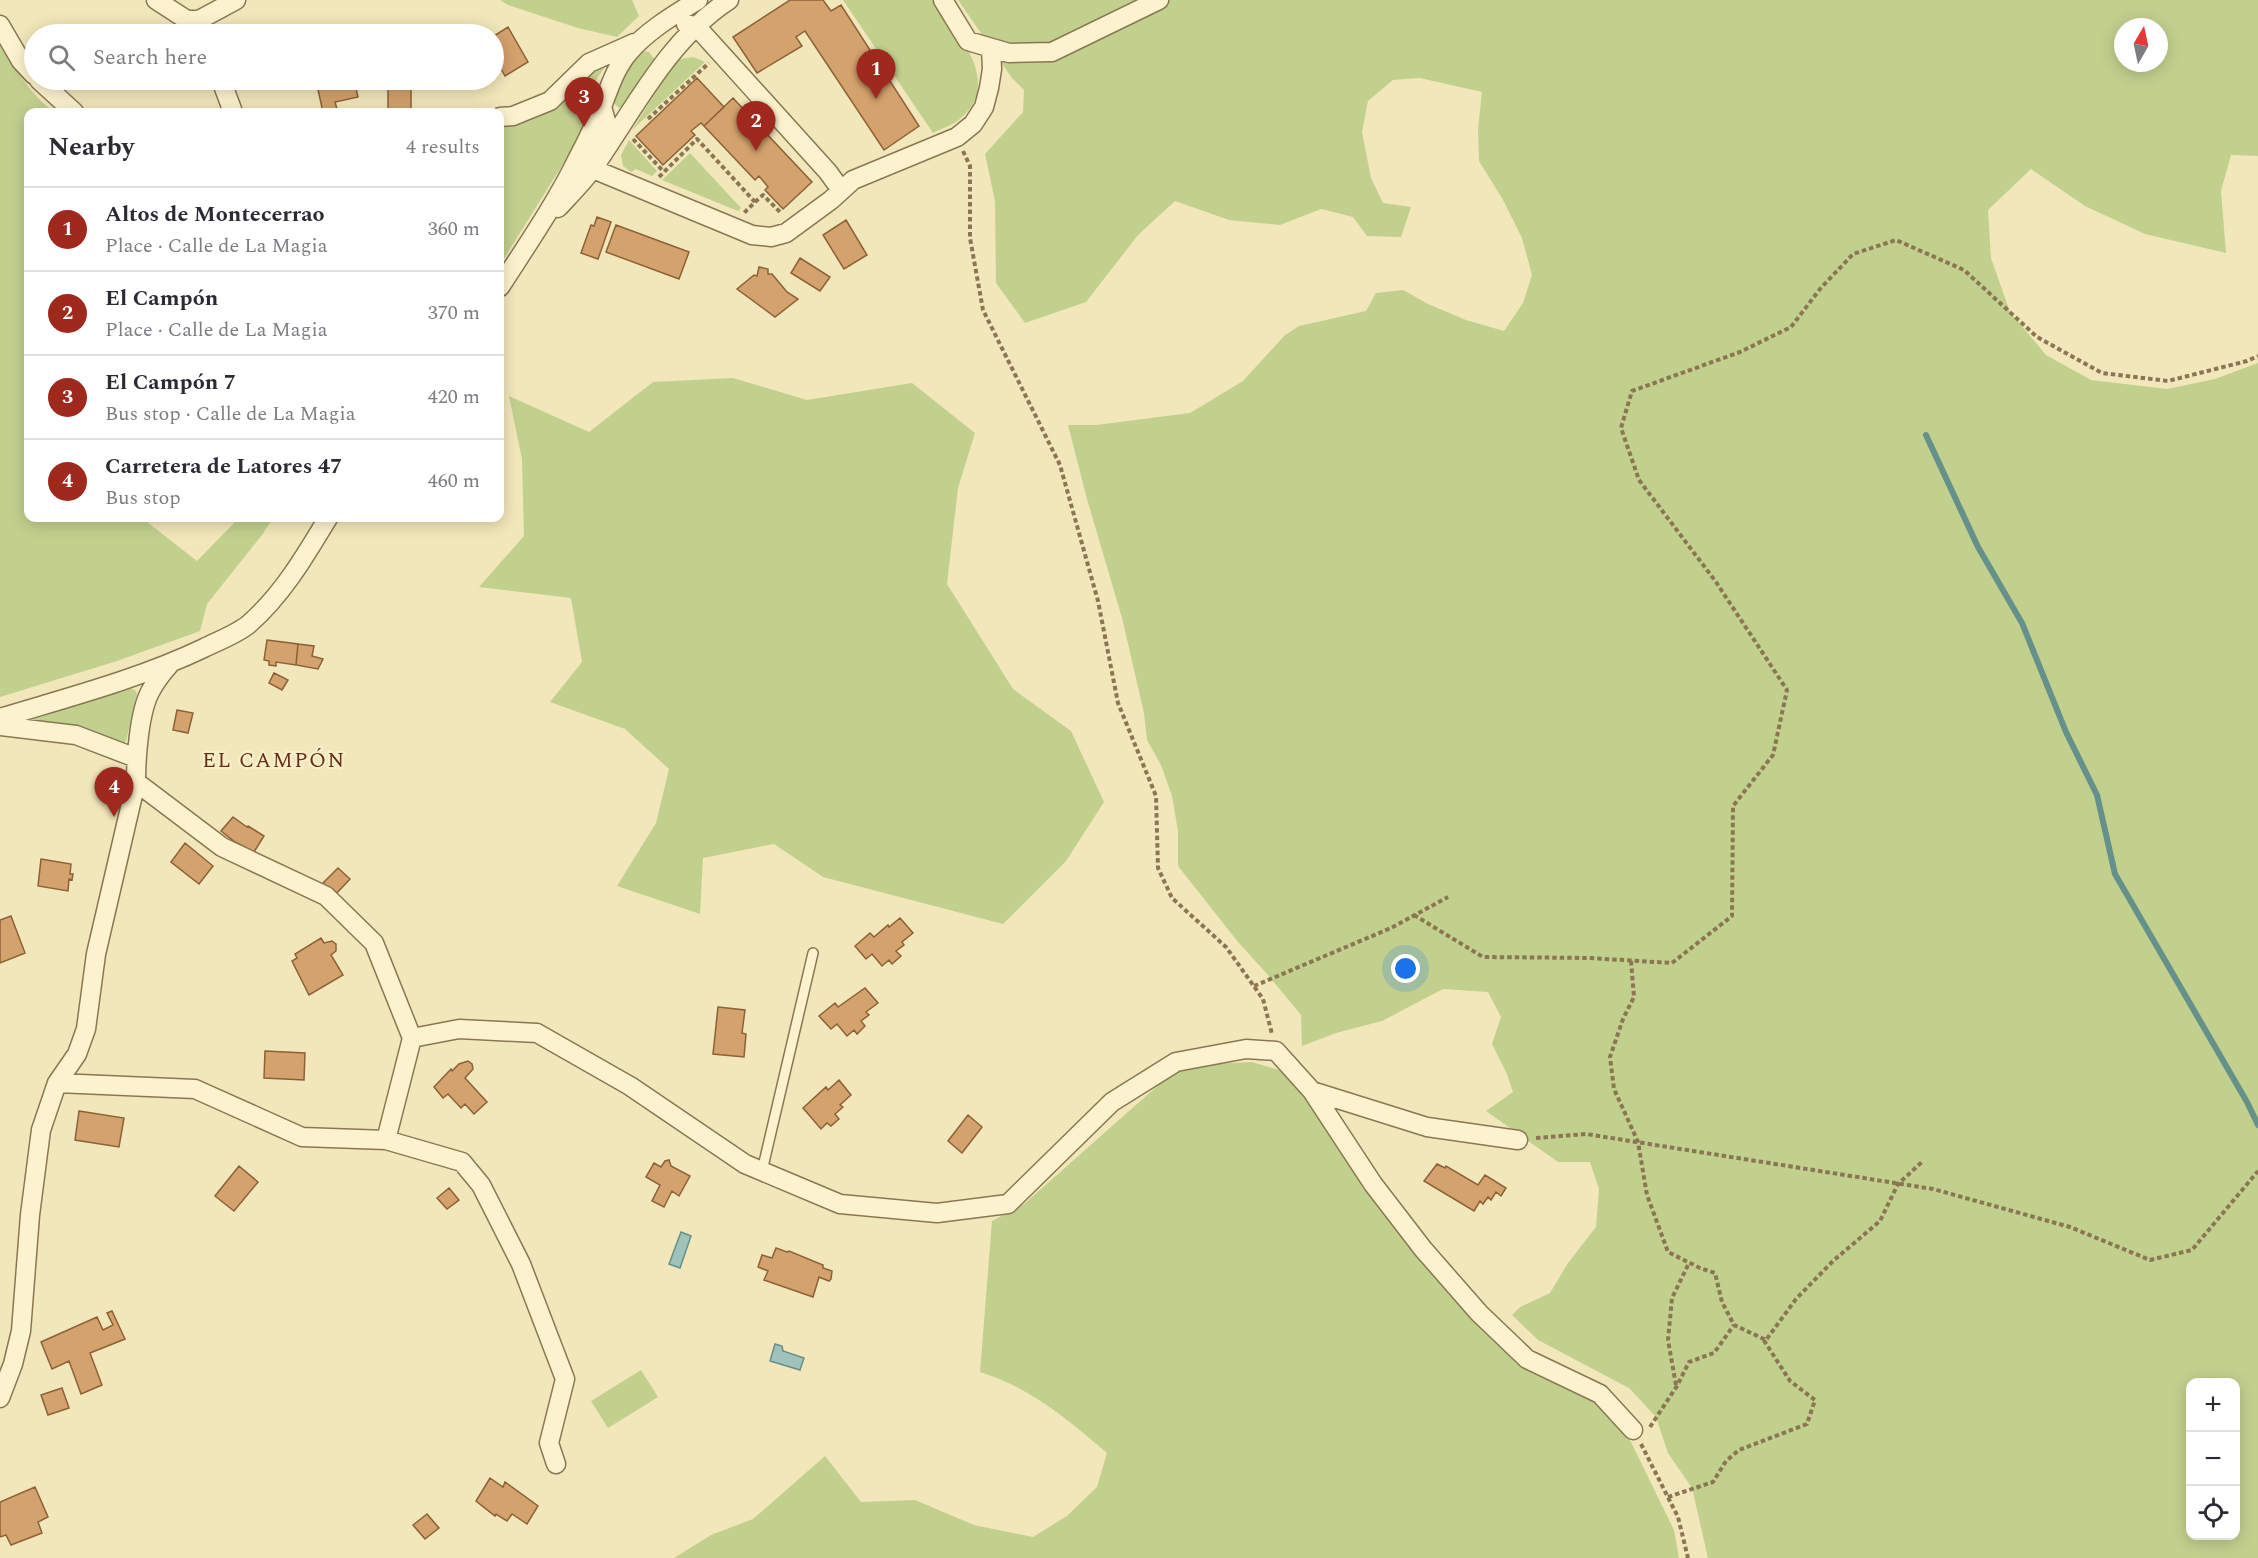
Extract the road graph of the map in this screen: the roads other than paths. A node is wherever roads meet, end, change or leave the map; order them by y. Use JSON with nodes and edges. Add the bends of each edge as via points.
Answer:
{"nodes":[{"id":1,"x":156,"y":0,"type":"edge"},
{"id":2,"x":236,"y":0,"type":"edge"},
{"id":3,"x":698,"y":0,"type":"edge"},
{"id":4,"x":729,"y":0,"type":"edge"},
{"id":5,"x":943,"y":0,"type":"edge"},
{"id":6,"x":1159,"y":0,"type":"edge"},
{"id":7,"x":668,"y":19,"type":"junction"},
{"id":8,"x":196,"y":24,"type":"edge"},
{"id":9,"x":206,"y":24,"type":"edge"},
{"id":10,"x":0,"y":25,"type":"edge"},
{"id":11,"x":696,"y":26,"type":"junction"},
{"id":12,"x":639,"y":41,"type":"junction"},
{"id":13,"x":991,"y":48,"type":"junction"},
{"id":14,"x":24,"y":64,"type":"edge"},
{"id":15,"x":50,"y":90,"type":"edge"},
{"id":16,"x":225,"y":90,"type":"edge"},
{"id":17,"x":602,"y":107,"type":"junction"},
{"id":18,"x":70,"y":108,"type":"edge"},
{"id":19,"x":232,"y":108,"type":"edge"},
{"id":20,"x":504,"y":117,"type":"edge"},
{"id":21,"x":593,"y":169,"type":"junction"},
{"id":22,"x":841,"y":190,"type":"junction"},
{"id":23,"x":534,"y":235,"type":"junction"},
{"id":24,"x":504,"y":281,"type":"edge"},
{"id":25,"x":326,"y":522,"type":"edge"},
{"id":26,"x":170,"y":664,"type":"junction"},
{"id":27,"x":0,"y":717,"type":"edge"},
{"id":28,"x":0,"y":726,"type":"edge"},
{"id":29,"x":136,"y":758,"type":"junction"},
{"id":30,"x":136,"y":782,"type":"junction"},
{"id":31,"x":813,"y":953,"type":"dead end"},
{"id":32,"x":412,"y":1038,"type":"junction"},
{"id":33,"x":57,"y":1083,"type":"junction"},
{"id":34,"x":1312,"y":1090,"type":"junction"},
{"id":35,"x":386,"y":1140,"type":"junction"},
{"id":36,"x":1518,"y":1140,"type":"road end"},
{"id":37,"x":762,"y":1171,"type":"junction"},
{"id":38,"x":0,"y":1398,"type":"edge"},
{"id":39,"x":1640,"y":1431,"type":"road end"},
{"id":40,"x":556,"y":1464,"type":"dead end"}],
"edges":[{"from":1,"to":8,"type":"street"},
{"from":2,"to":9,"type":"street"},
{"from":3,"to":7,"type":"street"},
{"from":4,"to":11,"type":"street"},
{"from":5,"to":13,"type":"street","via":[[968,41]]},
{"from":6,"to":13,"type":"street","via":[[1052,52],[1009,53]]},
{"from":7,"to":11,"type":"street"},
{"from":7,"to":12,"type":"street"},
{"from":10,"to":14,"type":"street"},
{"from":11,"to":21,"type":"street","via":[[671,51]]},
{"from":11,"to":22,"type":"street"},
{"from":12,"to":17,"type":"street","via":[[617,69]]},
{"from":12,"to":20,"type":"street","via":[[589,63],[550,101]]},
{"from":13,"to":22,"type":"street","via":[[992,69],[984,106],[972,124],[957,136],[853,180]]},
{"from":15,"to":18,"type":"street"},
{"from":16,"to":19,"type":"street"},
{"from":17,"to":21,"type":"street","via":[[606,121],[597,139]]},
{"from":17,"to":23,"type":"street","via":[[578,159]]},
{"from":21,"to":22,"type":"street","via":[[752,235],[771,237],[795,227]]},
{"from":21,"to":23,"type":"street"},
{"from":23,"to":24,"type":"street"},
{"from":25,"to":26,"type":"street","via":[[282,590],[246,626]]},
{"from":26,"to":27,"type":"street"},
{"from":26,"to":29,"type":"street","via":[[148,693]]},
{"from":28,"to":29,"type":"street","via":[[76,735]]},
{"from":29,"to":30,"type":"street"},
{"from":30,"to":32,"type":"street","via":[[222,847],[326,896],[374,943]]},
{"from":30,"to":33,"type":"street","via":[[100,934],[86,1029],[77,1054]]},
{"from":31,"to":37,"type":"lane"},
{"from":32,"to":35,"type":"street"},
{"from":32,"to":37,"type":"street","via":[[459,1029],[537,1033],[630,1086],[745,1164]]},
{"from":33,"to":35,"type":"street","via":[[195,1089],[302,1137]]},
{"from":33,"to":38,"type":"street","via":[[41,1130],[21,1331]]},
{"from":34,"to":36,"type":"street","via":[[1427,1127]]},
{"from":34,"to":37,"type":"street","via":[[1276,1051],[1246,1049],[1176,1062],[1112,1102],[1008,1204],[937,1213],[840,1204]]},
{"from":34,"to":39,"type":"street","via":[[1373,1184],[1479,1313],[1527,1359],[1600,1394]]},
{"from":35,"to":40,"type":"street","via":[[462,1162],[481,1185],[521,1264],[565,1379],[549,1443]]}]}
